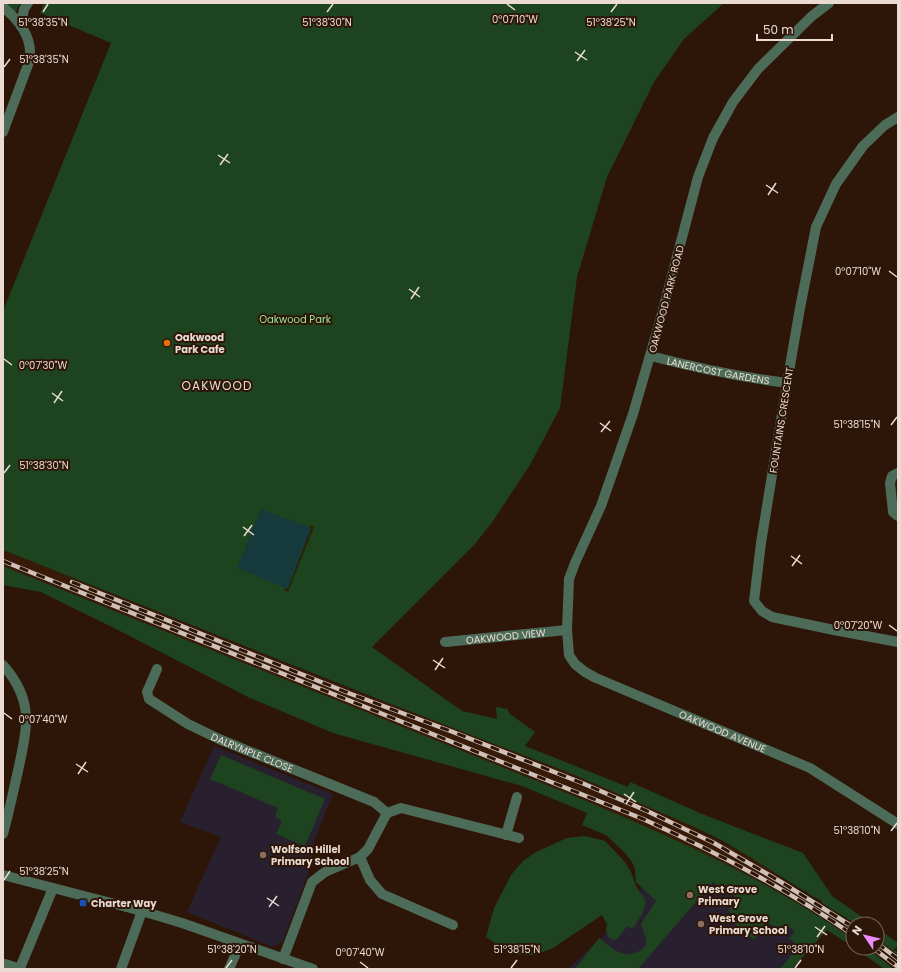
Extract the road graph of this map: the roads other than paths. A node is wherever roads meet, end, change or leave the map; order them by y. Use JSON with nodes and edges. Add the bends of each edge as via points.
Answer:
{"nodes":[{"id":1,"x":28,"y":3,"type":"edge"},
{"id":2,"x":829,"y":3,"type":"edge"},
{"id":3,"x":3,"y":7,"type":"edge"},
{"id":4,"x":21,"y":26,"type":"junction"},
{"id":5,"x":898,"y":117,"type":"edge"},
{"id":6,"x":3,"y":132,"type":"edge"},
{"id":7,"x":651,"y":356,"type":"junction"},
{"id":8,"x":787,"y":383,"type":"junction"},
{"id":9,"x":898,"y":473,"type":"edge"},
{"id":10,"x":898,"y":516,"type":"edge"},
{"id":11,"x":567,"y":630,"type":"junction"},
{"id":12,"x":445,"y":642,"type":"dead end"},
{"id":13,"x":898,"y":642,"type":"edge"},
{"id":14,"x":3,"y":665,"type":"edge"},
{"id":15,"x":157,"y":669,"type":"dead end"},
{"id":16,"x":517,"y":797,"type":"dead end"},
{"id":17,"x":387,"y":813,"type":"junction"},
{"id":18,"x":898,"y":824,"type":"edge"},
{"id":19,"x":3,"y":834,"type":"edge"},
{"id":20,"x":506,"y":835,"type":"junction"},
{"id":21,"x":519,"y":838,"type":"dead end"},
{"id":22,"x":360,"y":857,"type":"junction"},
{"id":23,"x":3,"y":875,"type":"edge"},
{"id":24,"x":53,"y":888,"type":"junction"},
{"id":25,"x":142,"y":911,"type":"junction"},
{"id":26,"x":452,"y":925,"type":"dead end"},
{"id":27,"x":240,"y":944,"type":"junction"},
{"id":28,"x":283,"y":959,"type":"junction"},
{"id":29,"x":5,"y":964,"type":"dead end"},
{"id":30,"x":21,"y":969,"type":"edge"},
{"id":31,"x":121,"y":969,"type":"edge"},
{"id":32,"x":229,"y":969,"type":"edge"},
{"id":33,"x":313,"y":969,"type":"edge"}],
"edges":[{"from":1,"to":4,"type":"street","via":[[24,9]]},
{"from":2,"to":7,"type":"street","name":"OAKWOOD PARK ROAD","via":[[812,16],[758,69],[733,102],[713,138],[698,177]]},
{"from":3,"to":4,"type":"street"},
{"from":4,"to":6,"type":"street","via":[[30,42],[30,58]]},
{"from":5,"to":8,"type":"street","name":"FOUNTAINS CRESCENT","via":[[885,125],[863,146],[836,184],[816,227]]},
{"from":7,"to":8,"type":"street","name":"LANERCOST GARDENS","via":[[707,370]]},
{"from":7,"to":11,"type":"street","name":"OAKWOOD PARK ROAD","via":[[601,506],[569,579]]},
{"from":8,"to":13,"type":"street","name":"FOUNTAINS CRESCENT","via":[[754,601],[762,611],[772,617]]},
{"from":9,"to":10,"type":"street","via":[[892,476],[890,483],[893,512]]},
{"from":11,"to":12,"type":"street","name":"OAKWOOD VIEW"},
{"from":11,"to":18,"type":"street","name":"OAKWOOD AVENUE","via":[[569,655],[585,672],[810,768]]},
{"from":14,"to":19,"type":"street","via":[[20,690],[26,712],[26,731]]},
{"from":15,"to":17,"type":"street","name":"DALRYMPLE CLOSE","via":[[147,692],[149,699],[172,714],[219,739],[374,802]]},
{"from":16,"to":20,"type":"street"},
{"from":17,"to":20,"type":"street","via":[[402,808]]},
{"from":17,"to":22,"type":"street","via":[[368,848]]},
{"from":20,"to":21,"type":"street"},
{"from":22,"to":26,"type":"street","via":[[370,880],[382,894]]},
{"from":22,"to":28,"type":"street","via":[[325,872],[312,882]]},
{"from":23,"to":24,"type":"street"},
{"from":24,"to":25,"type":"street"},
{"from":24,"to":30,"type":"street"},
{"from":25,"to":27,"type":"street"},
{"from":25,"to":31,"type":"street"},
{"from":27,"to":28,"type":"street"},
{"from":27,"to":32,"type":"street"},
{"from":28,"to":33,"type":"street"},
{"from":29,"to":30,"type":"street"}]}
